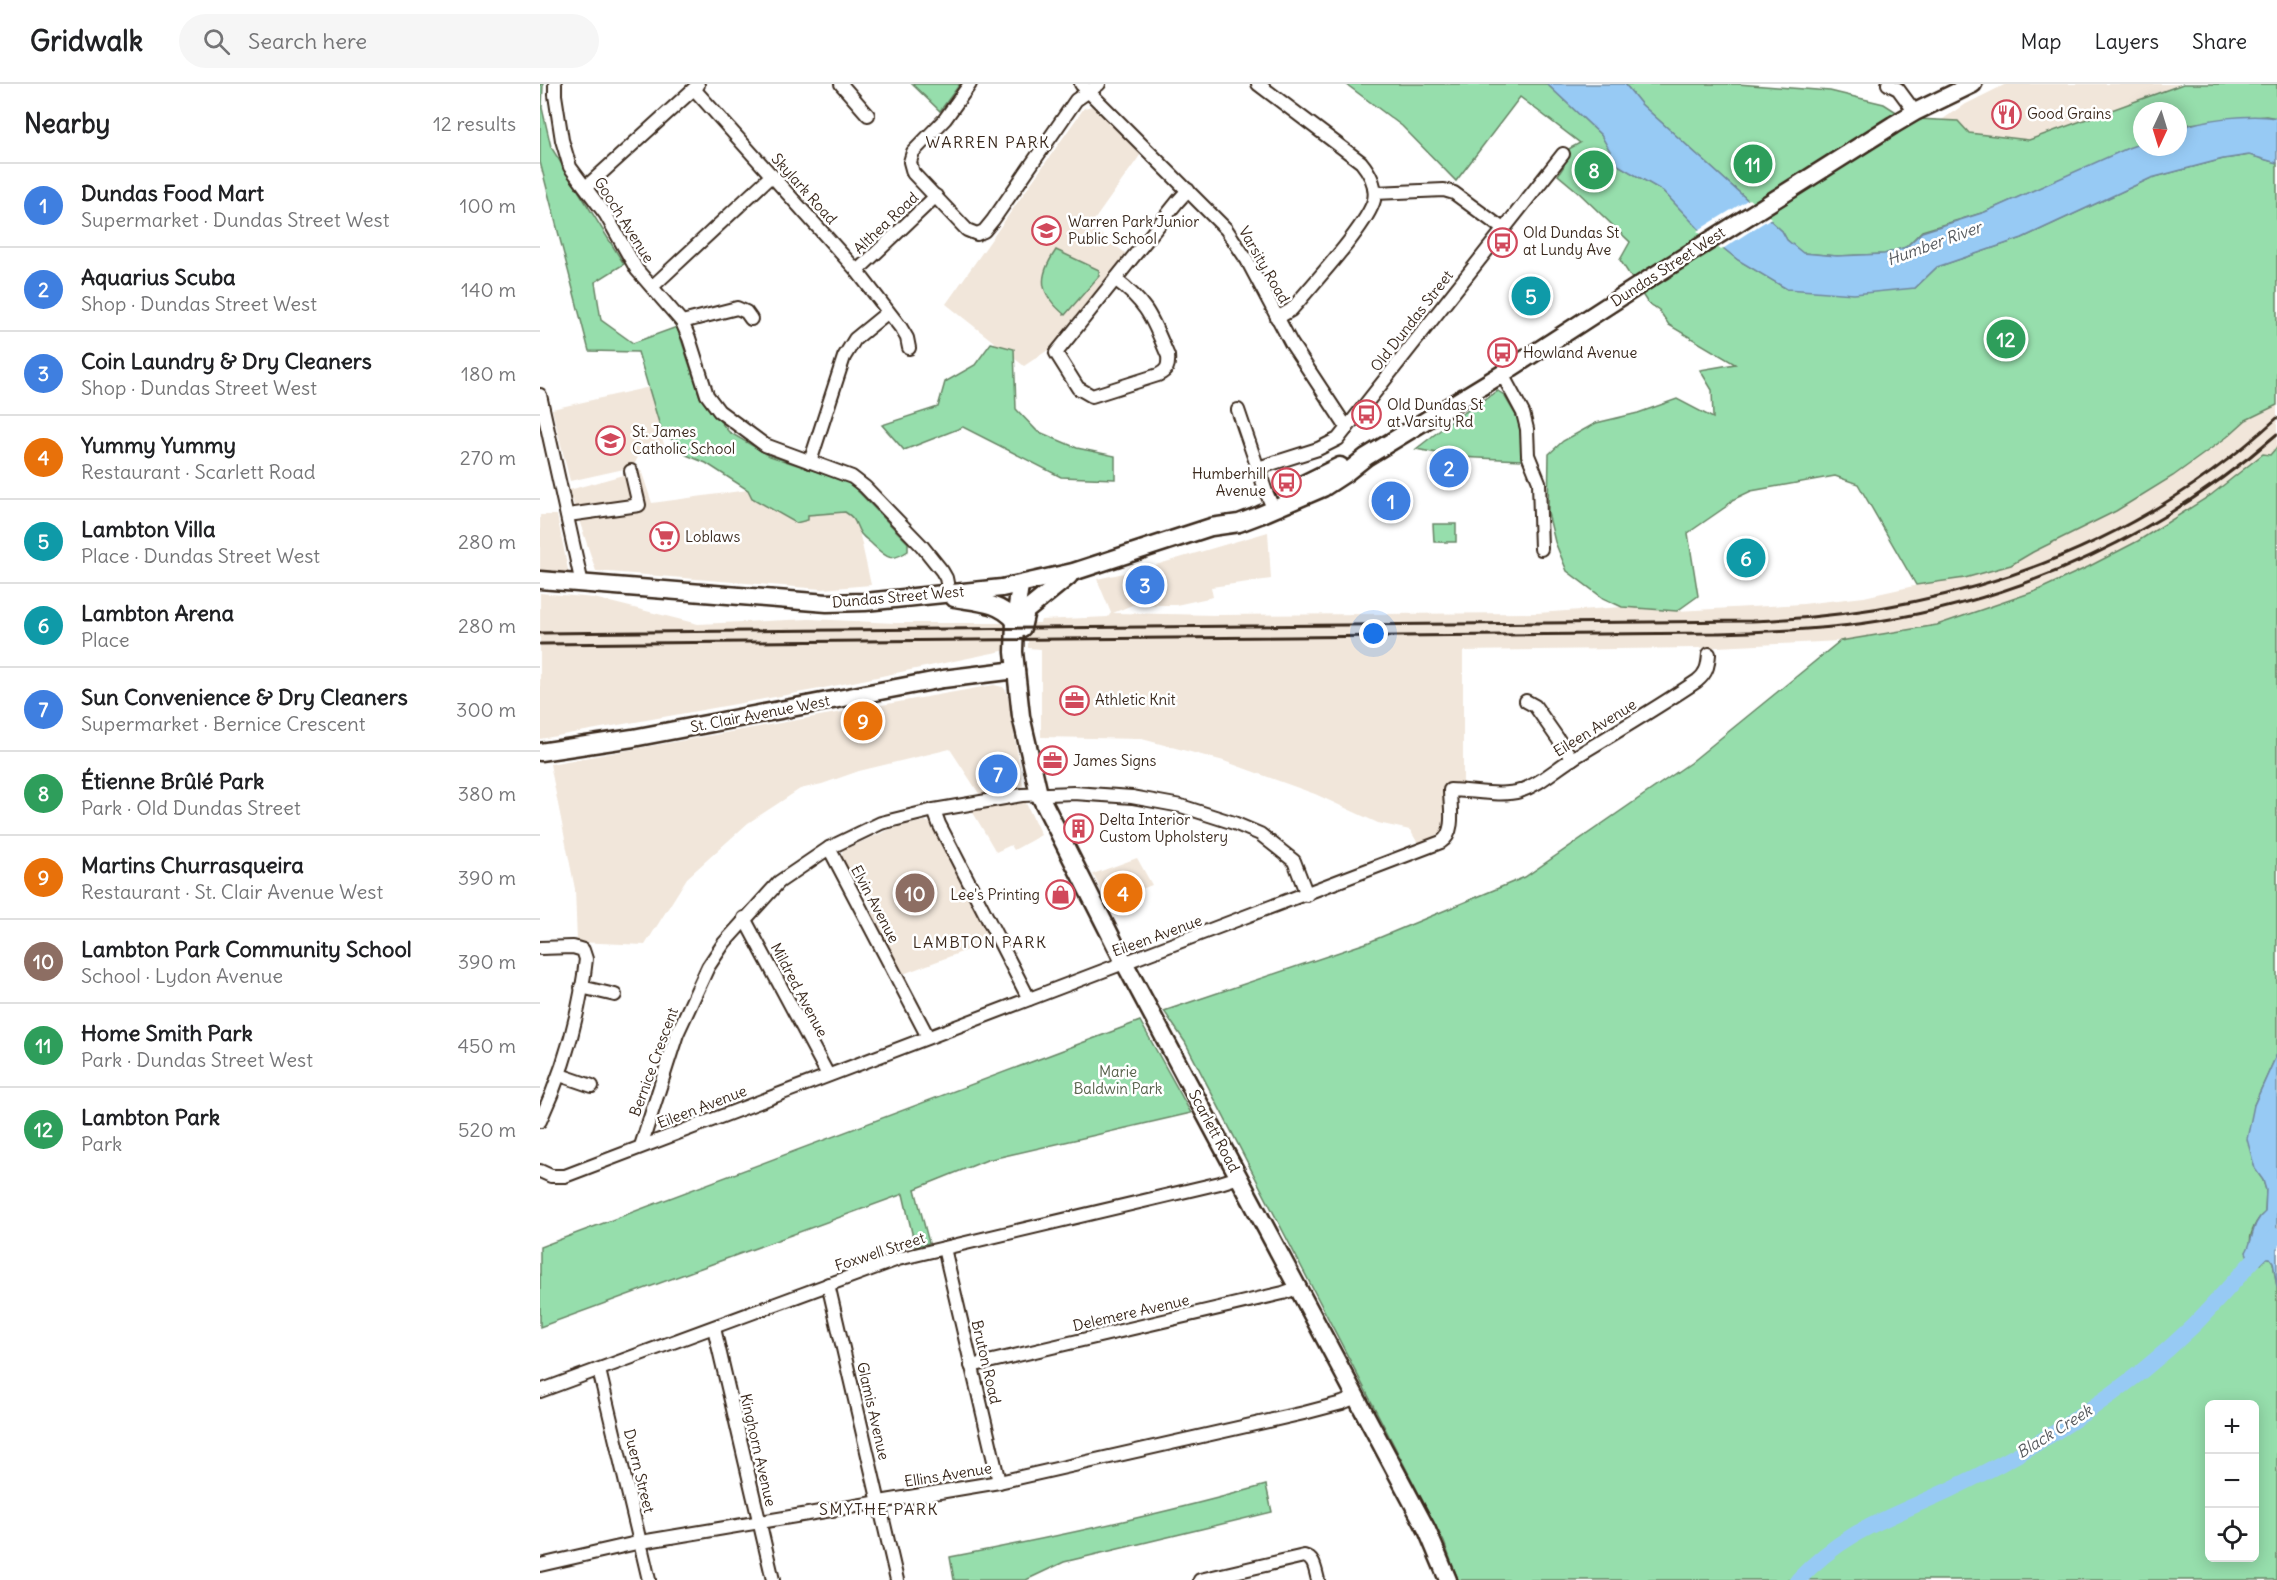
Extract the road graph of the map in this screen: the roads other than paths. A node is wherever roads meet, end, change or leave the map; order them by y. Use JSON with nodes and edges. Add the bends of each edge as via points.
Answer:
{"nodes":[{"id":1,"x":555,"y":84,"type":"edge"},
{"id":2,"x":841,"y":84,"type":"edge"},
{"id":3,"x":970,"y":84,"type":"edge"},
{"id":4,"x":1258,"y":84,"type":"edge"},
{"id":5,"x":1888,"y":84,"type":"edge"},
{"id":6,"x":1973,"y":84,"type":"edge"},
{"id":7,"x":697,"y":86,"type":"edge"},
{"id":8,"x":1089,"y":86,"type":"edge"},
{"id":9,"x":1915,"y":112,"type":"junction"},
{"id":10,"x":868,"y":115,"type":"dead end"},
{"id":11,"x":1563,"y":154,"type":"dead end"},
{"id":12,"x":772,"y":176,"type":"junction"},
{"id":13,"x":586,"y":187,"type":"junction"},
{"id":14,"x":1188,"y":190,"type":"junction"},
{"id":15,"x":1375,"y":192,"type":"junction"},
{"id":16,"x":936,"y":196,"type":"junction"},
{"id":17,"x":1503,"y":230,"type":"junction"},
{"id":18,"x":857,"y":271,"type":"junction"},
{"id":19,"x":1115,"y":279,"type":"junction"},
{"id":20,"x":652,"y":287,"type":"junction"},
{"id":21,"x":888,"y":312,"type":"junction"},
{"id":22,"x":1277,"y":318,"type":"junction"},
{"id":23,"x":751,"y":319,"type":"dead end"},
{"id":24,"x":682,"y":322,"type":"junction"},
{"id":25,"x":909,"y":348,"type":"dead end"},
{"id":26,"x":1502,"y":374,"type":"junction"},
{"id":27,"x":540,"y":395,"type":"edge"},
{"id":28,"x":1238,"y":410,"type":"dead end"},
{"id":29,"x":1347,"y":428,"type":"junction"},
{"id":30,"x":810,"y":462,"type":"junction"},
{"id":31,"x":1258,"y":468,"type":"junction"},
{"id":32,"x":631,"y":471,"type":"dead end"},
{"id":33,"x":1272,"y":505,"type":"junction"},
{"id":34,"x":568,"y":515,"type":"junction"},
{"id":35,"x":1541,"y":549,"type":"dead end"},
{"id":36,"x":1073,"y":572,"type":"junction"},
{"id":37,"x":540,"y":580,"type":"edge"},
{"id":38,"x":582,"y":584,"type":"junction"},
{"id":39,"x":1020,"y":585,"type":"junction"},
{"id":40,"x":941,"y":594,"type":"junction"},
{"id":41,"x":1015,"y":621,"type":"junction"},
{"id":42,"x":1709,"y":654,"type":"dead end"},
{"id":43,"x":1016,"y":670,"type":"junction"},
{"id":44,"x":1526,"y":701,"type":"dead end"},
{"id":45,"x":540,"y":752,"type":"edge"},
{"id":46,"x":1572,"y":759,"type":"junction"},
{"id":47,"x":1039,"y":794,"type":"junction"},
{"id":48,"x":934,"y":810,"type":"junction"},
{"id":49,"x":829,"y":848,"type":"junction"},
{"id":50,"x":1307,"y":895,"type":"junction"},
{"id":51,"x":744,"y":918,"type":"junction"},
{"id":52,"x":540,"y":948,"type":"edge"},
{"id":53,"x":1125,"y":964,"type":"junction"},
{"id":54,"x":581,"y":987,"type":"junction"},
{"id":55,"x":615,"y":995,"type":"dead end"},
{"id":56,"x":1029,"y":999,"type":"junction"},
{"id":57,"x":928,"y":1037,"type":"junction"},
{"id":58,"x":560,"y":1075,"type":"junction"},
{"id":59,"x":828,"y":1076,"type":"junction"},
{"id":60,"x":592,"y":1086,"type":"dead end"},
{"id":61,"x":540,"y":1121,"type":"edge"},
{"id":62,"x":641,"y":1146,"type":"junction"},
{"id":63,"x":540,"y":1171,"type":"edge"},
{"id":64,"x":1239,"y":1177,"type":"junction"},
{"id":65,"x":944,"y":1248,"type":"junction"},
{"id":66,"x":828,"y":1284,"type":"junction"},
{"id":67,"x":1297,"y":1288,"type":"junction"},
{"id":68,"x":714,"y":1328,"type":"junction"},
{"id":69,"x":971,"y":1366,"type":"junction"},
{"id":70,"x":599,"y":1370,"type":"junction"},
{"id":71,"x":540,"y":1391,"type":"edge"},
{"id":72,"x":1356,"y":1397,"type":"junction"},
{"id":73,"x":999,"y":1482,"type":"junction"},
{"id":74,"x":879,"y":1502,"type":"junction"},
{"id":75,"x":760,"y":1522,"type":"junction"},
{"id":76,"x":641,"y":1542,"type":"junction"},
{"id":77,"x":540,"y":1565,"type":"edge"},
{"id":78,"x":650,"y":1580,"type":"edge"},
{"id":79,"x":773,"y":1580,"type":"edge"},
{"id":80,"x":897,"y":1580,"type":"edge"},
{"id":81,"x":1200,"y":1580,"type":"edge"},
{"id":82,"x":1318,"y":1580,"type":"edge"},
{"id":83,"x":1448,"y":1580,"type":"edge"}],
"edges":[{"from":1,"to":13,"type":"street","name":"Gooch Avenue","via":[[566,154],[570,167]]},
{"from":2,"to":10,"type":"street"},
{"from":3,"to":16,"type":"street","name":"Althea Road","via":[[910,157],[914,173]]},
{"from":4,"to":15,"type":"street","via":[[1361,162],[1371,176]]},
{"from":5,"to":9,"type":"street","via":[[1898,89]]},
{"from":6,"to":9,"type":"main road","name":"Dundas Street West"},
{"from":7,"to":12,"type":"street","name":"Skylark Road"},
{"from":7,"to":13,"type":"street"},
{"from":8,"to":14,"type":"street","name":"Varsity Road"},
{"from":8,"to":16,"type":"street","via":[[984,231],[969,231]]},
{"from":9,"to":26,"type":"main road","name":"Dundas Street West"},
{"from":11,"to":17,"type":"street","name":"Old Dundas Street"},
{"from":12,"to":18,"type":"street","name":"Skylark Road"},
{"from":12,"to":20,"type":"street"},
{"from":13,"to":20,"type":"street","name":"Gooch Avenue","via":[[637,270]]},
{"from":14,"to":19,"type":"street"},
{"from":14,"to":22,"type":"street","name":"Varsity Road","via":[[1226,229]]},
{"from":15,"to":17,"type":"street","via":[[1444,190],[1454,193]]},
{"from":15,"to":22,"type":"street","via":[[1361,225],[1291,310]]},
{"from":16,"to":18,"type":"street","name":"Althea Road"},
{"from":17,"to":29,"type":"street","name":"Old Dundas Street"},
{"from":18,"to":21,"type":"street","name":"Skylark Road"},
{"from":19,"to":19,"type":"street","via":[[1145,306],[1168,362],[1158,375],[1092,396],[1078,388],[1056,353]]},
{"from":20,"to":24,"type":"street","name":"Gooch Avenue"},
{"from":21,"to":25,"type":"street","name":"Skylark Road","via":[[907,338]]},
{"from":21,"to":30,"type":"street","via":[[855,339],[844,357]]},
{"from":22,"to":29,"type":"street","name":"Varsity Road"},
{"from":23,"to":24,"type":"street","via":[[737,308]]},
{"from":24,"to":30,"type":"street","name":"Gooch Avenue","via":[[707,395],[718,411],[765,445]]},
{"from":26,"to":33,"type":"main road","name":"Dundas Street West","via":[[1366,457],[1339,466]]},
{"from":26,"to":35,"type":"street","via":[[1522,413],[1528,455],[1539,482]]},
{"from":27,"to":34,"type":"street"},
{"from":28,"to":31,"type":"street"},
{"from":29,"to":31,"type":"street","name":"Old Dundas Street","via":[[1326,446]]},
{"from":30,"to":40,"type":"street","name":"Gooch Avenue","via":[[852,477],[865,487],[942,571],[946,578]]},
{"from":31,"to":33,"type":"street"},
{"from":32,"to":34,"type":"street","via":[[639,505]]},
{"from":33,"to":36,"type":"main road","name":"Dundas Street West","via":[[1229,516],[1211,527]]},
{"from":34,"to":38,"type":"street"},
{"from":36,"to":39,"type":"main road","name":"Dundas Street West"},
{"from":36,"to":43,"type":"main road","name":"Scarlett Road","via":[[1026,611]]},
{"from":37,"to":38,"type":"main road","name":"Dundas Street West"},
{"from":38,"to":40,"type":"main road","name":"Dundas Street West","via":[[827,603]]},
{"from":39,"to":40,"type":"main road","name":"Dundas Street West"},
{"from":39,"to":41,"type":"main road","name":"Scarlett Road"},
{"from":40,"to":41,"type":"main road","via":[[991,604]]},
{"from":41,"to":43,"type":"main road","name":"Scarlett Road"},
{"from":42,"to":46,"type":"street","name":"Eileen Avenue","via":[[1708,667],[1697,681]]},
{"from":43,"to":45,"type":"main road","name":"St. Clair Avenue West","via":[[943,679]]},
{"from":43,"to":47,"type":"main road","name":"Scarlett Road","via":[[1021,716]]},
{"from":44,"to":46,"type":"street","via":[[1535,705]]},
{"from":46,"to":50,"type":"street","name":"Eileen Avenue","via":[[1521,790],[1450,790],[1447,839]]},
{"from":47,"to":48,"type":"street","name":"Bernice Crescent"},
{"from":47,"to":50,"type":"street","name":"Bernice Crescent","via":[[1132,796],[1234,823],[1260,834],[1294,861]]},
{"from":47,"to":53,"type":"main road","name":"Scarlett Road"},
{"from":48,"to":49,"type":"street","name":"Bernice Crescent","via":[[881,823]]},
{"from":48,"to":56,"type":"street"},
{"from":49,"to":51,"type":"street","name":"Bernice Crescent","via":[[779,882]]},
{"from":49,"to":57,"type":"street","name":"Elvin Avenue"},
{"from":50,"to":53,"type":"street","name":"Eileen Avenue"},
{"from":51,"to":59,"type":"street","name":"Mildred Avenue"},
{"from":51,"to":62,"type":"street","name":"Bernice Crescent","via":[[708,967],[690,1005]]},
{"from":52,"to":54,"type":"street","via":[[583,950],[586,959]]},
{"from":53,"to":56,"type":"street","name":"Eileen Avenue"},
{"from":53,"to":64,"type":"main road","name":"Scarlett Road"},
{"from":54,"to":55,"type":"street"},
{"from":54,"to":58,"type":"street"},
{"from":56,"to":57,"type":"street","name":"Eileen Avenue"},
{"from":57,"to":59,"type":"street","name":"Eileen Avenue"},
{"from":58,"to":60,"type":"street"},
{"from":58,"to":61,"type":"street"},
{"from":59,"to":62,"type":"street","name":"Eileen Avenue"},
{"from":62,"to":63,"type":"street","name":"Eileen Avenue","via":[[563,1177]]},
{"from":64,"to":65,"type":"street","name":"Foxwell Street"},
{"from":64,"to":67,"type":"main road","name":"Scarlett Road"},
{"from":65,"to":66,"type":"street","name":"Foxwell Street","via":[[898,1259]]},
{"from":65,"to":69,"type":"street","name":"Bruton Road"},
{"from":66,"to":68,"type":"street","name":"Foxwell Street"},
{"from":66,"to":74,"type":"street","name":"Glamis Avenue"},
{"from":67,"to":69,"type":"street","name":"Delemere Avenue"},
{"from":67,"to":72,"type":"main road","name":"Scarlett Road"},
{"from":68,"to":70,"type":"street","name":"Foxwell Street"},
{"from":68,"to":75,"type":"street","name":"Kinghorn Avenue"},
{"from":69,"to":73,"type":"street","name":"Bruton Road"},
{"from":70,"to":71,"type":"street","name":"Foxwell Street"},
{"from":70,"to":76,"type":"street","name":"Duern Street"},
{"from":72,"to":73,"type":"street","name":"Ellins Avenue","via":[[1304,1413]]},
{"from":72,"to":83,"type":"main road","name":"Scarlett Road","via":[[1427,1530]]},
{"from":73,"to":74,"type":"street","name":"Ellins Avenue"},
{"from":74,"to":75,"type":"street","name":"Ellins Avenue"},
{"from":74,"to":80,"type":"street","name":"Glamis Avenue"},
{"from":75,"to":76,"type":"street","name":"Ellins Avenue"},
{"from":75,"to":79,"type":"street","name":"Kinghorn Avenue"},
{"from":76,"to":77,"type":"street","name":"Ellins Avenue"},
{"from":76,"to":78,"type":"street","name":"Duern Street"},
{"from":81,"to":82,"type":"street","via":[[1304,1556],[1313,1562]]}]}
